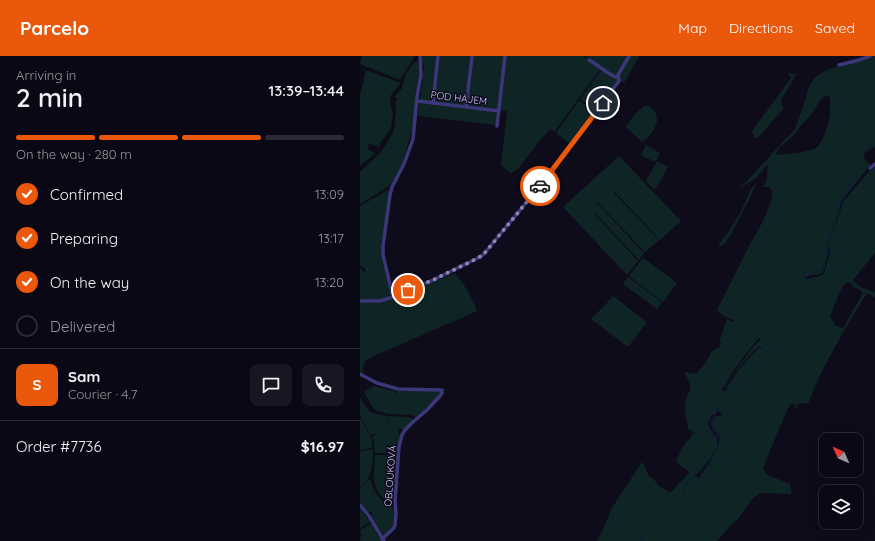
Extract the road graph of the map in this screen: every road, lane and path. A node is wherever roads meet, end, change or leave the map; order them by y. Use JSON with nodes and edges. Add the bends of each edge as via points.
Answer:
{"nodes":[{"id":1,"x":420,"y":56,"type":"edge"},
{"id":2,"x":438,"y":56,"type":"edge"},
{"id":3,"x":472,"y":56,"type":"edge"},
{"id":4,"x":505,"y":56,"type":"edge"},
{"id":5,"x":629,"y":56,"type":"edge"},
{"id":6,"x":870,"y":56,"type":"edge"},
{"id":7,"x":589,"y":60,"type":"dead end"},
{"id":8,"x":838,"y":65,"type":"dead end"},
{"id":9,"x":618,"y":78,"type":"junction"},
{"id":10,"x":417,"y":101,"type":"junction"},
{"id":11,"x":432,"y":103,"type":"junction"},
{"id":12,"x":466,"y":107,"type":"junction"},
{"id":13,"x":499,"y":111,"type":"junction"},
{"id":14,"x":497,"y":126,"type":"dead end"},
{"id":15,"x":875,"y":164,"type":"edge"},
{"id":16,"x":870,"y":168,"type":"dead end"},
{"id":17,"x":393,"y":297,"type":"junction"},
{"id":18,"x":360,"y":301,"type":"edge"},
{"id":19,"x":360,"y":374,"type":"edge"},
{"id":20,"x":360,"y":505,"type":"edge"},
{"id":21,"x":382,"y":540,"type":"edge"}],
"edges":[{"from":1,"to":10,"type":"street","via":[[421,75]]},
{"from":2,"to":11,"type":"street"},
{"from":3,"to":12,"type":"street"},
{"from":4,"to":13,"type":"street","name":"POD HÁJEM"},
{"from":5,"to":9,"type":"street"},
{"from":6,"to":8,"type":"street"},
{"from":7,"to":9,"type":"street"},
{"from":9,"to":17,"type":"street","via":[[619,81],[539,187],[483,255]]},
{"from":10,"to":11,"type":"street","name":"POD HÁJEM"},
{"from":10,"to":17,"type":"street","via":[[411,145],[390,195],[383,246]]},
{"from":11,"to":12,"type":"street","name":"POD HÁJEM"},
{"from":12,"to":13,"type":"street","name":"POD HÁJEM"},
{"from":13,"to":14,"type":"street","name":"POD HÁJEM"},
{"from":15,"to":16,"type":"street"},
{"from":17,"to":18,"type":"street","via":[[380,301]]},
{"from":19,"to":21,"type":"street","name":"OBLOUKOVÁ","via":[[398,389],[442,390],[440,396],[402,434],[395,525]]},
{"from":20,"to":21,"type":"street"}]}
